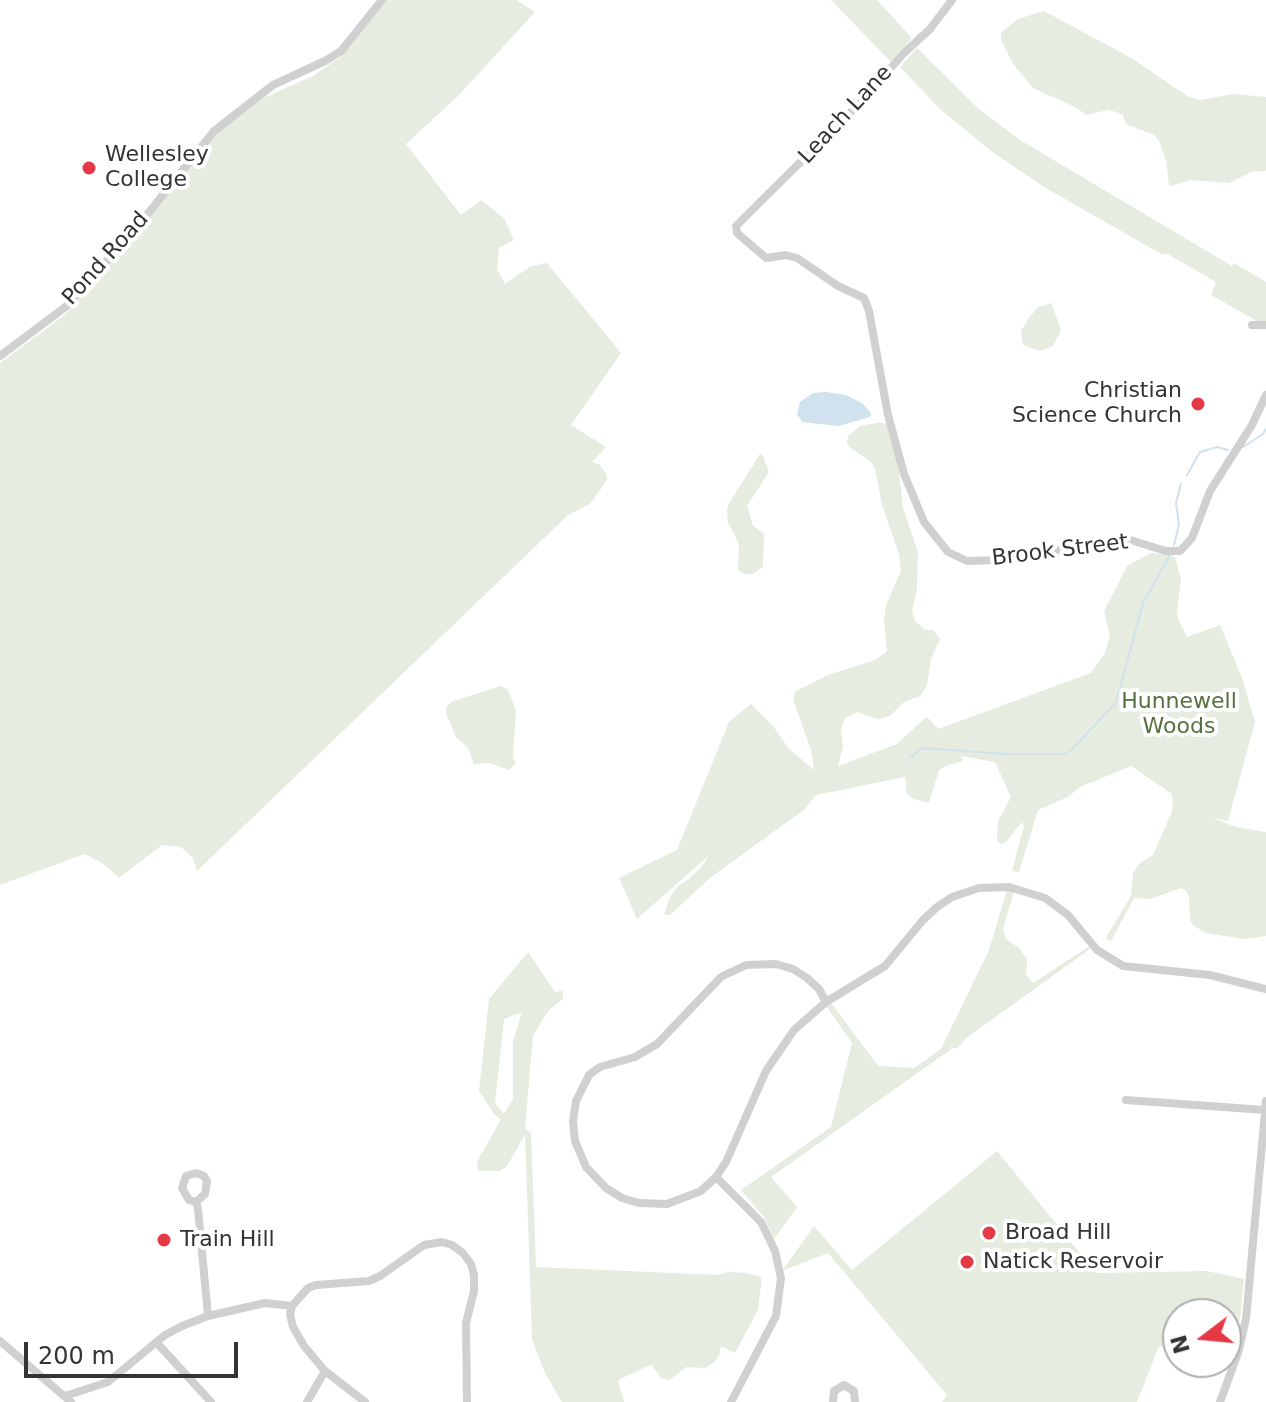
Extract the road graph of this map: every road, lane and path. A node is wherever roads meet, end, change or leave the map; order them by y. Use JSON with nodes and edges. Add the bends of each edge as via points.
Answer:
{"nodes":[{"id":1,"x":382,"y":0,"type":"edge"},
{"id":2,"x":952,"y":0,"type":"edge"},
{"id":3,"x":736,"y":226,"type":"joint"},
{"id":4,"x":1252,"y":325,"type":"dead end"},
{"id":5,"x":1266,"y":325,"type":"edge"},
{"id":6,"x":0,"y":356,"type":"edge"},
{"id":7,"x":1266,"y":395,"type":"edge"},
{"id":8,"x":1266,"y":989,"type":"edge"},
{"id":9,"x":826,"y":1002,"type":"junction"},
{"id":10,"x":1126,"y":1100,"type":"dead end"},
{"id":11,"x":1266,"y":1101,"type":"edge"},
{"id":12,"x":1265,"y":1110,"type":"edge"},
{"id":13,"x":716,"y":1177,"type":"junction"},
{"id":14,"x":196,"y":1202,"type":"junction"},
{"id":15,"x":292,"y":1306,"type":"junction"},
{"id":16,"x":208,"y":1316,"type":"junction"},
{"id":17,"x":0,"y":1341,"type":"edge"},
{"id":18,"x":157,"y":1343,"type":"junction"},
{"id":19,"x":325,"y":1371,"type":"junction"},
{"id":20,"x":68,"y":1399,"type":"edge"},
{"id":21,"x":211,"y":1402,"type":"edge"},
{"id":22,"x":307,"y":1402,"type":"edge"},
{"id":23,"x":365,"y":1402,"type":"edge"},
{"id":24,"x":467,"y":1402,"type":"edge"},
{"id":25,"x":731,"y":1402,"type":"edge"},
{"id":26,"x":833,"y":1402,"type":"edge"},
{"id":27,"x":855,"y":1402,"type":"edge"},
{"id":28,"x":1220,"y":1402,"type":"edge"}],
"edges":[{"from":1,"to":6,"type":"street","name":"Pond Road","via":[[341,51],[273,85],[214,131],[68,305]]},
{"from":2,"to":3,"type":"street","name":"Leach Lane","via":[[871,91]]},
{"from":3,"to":7,"type":"street","name":"Brook Street","via":[[737,233],[766,258],[797,258],[864,298],[904,474],[924,522],[948,552],[967,561],[1127,539],[1180,551],[1192,538],[1210,491]]},
{"from":4,"to":5,"type":"street"},
{"from":8,"to":9,"type":"street","via":[[1210,975],[1138,970],[1116,963],[1053,903],[1028,891],[999,887],[968,891],[937,907],[885,966]]},
{"from":9,"to":13,"type":"street","via":[[794,1030],[771,1062]]},
{"from":9,"to":13,"type":"street","via":[[814,984],[793,969],[767,963],[738,968],[714,983],[650,1049],[600,1067],[584,1082],[574,1111],[575,1141],[586,1167],[606,1188],[639,1203],[667,1204],[692,1195]]},
{"from":10,"to":12,"type":"street"},
{"from":11,"to":12,"type":"street"},
{"from":12,"to":28,"type":"street","via":[[1246,1319]]},
{"from":13,"to":25,"type":"street","via":[[761,1222],[781,1278],[776,1316]]},
{"from":14,"to":14,"type":"street","via":[[182,1188],[186,1176],[196,1173],[207,1181],[205,1194]]},
{"from":14,"to":16,"type":"street"},
{"from":15,"to":16,"type":"street","via":[[265,1303]]},
{"from":15,"to":19,"type":"street","via":[[293,1327]]},
{"from":15,"to":24,"type":"street","via":[[308,1288],[369,1281],[424,1245],[452,1245],[471,1264],[474,1275],[466,1323]]},
{"from":16,"to":18,"type":"street"},
{"from":17,"to":20,"type":"street"},
{"from":18,"to":20,"type":"street","via":[[108,1382]]},
{"from":18,"to":21,"type":"street"},
{"from":19,"to":22,"type":"street"},
{"from":19,"to":23,"type":"street"},
{"from":26,"to":27,"type":"street","via":[[834,1391],[846,1385],[855,1393]]}]}
